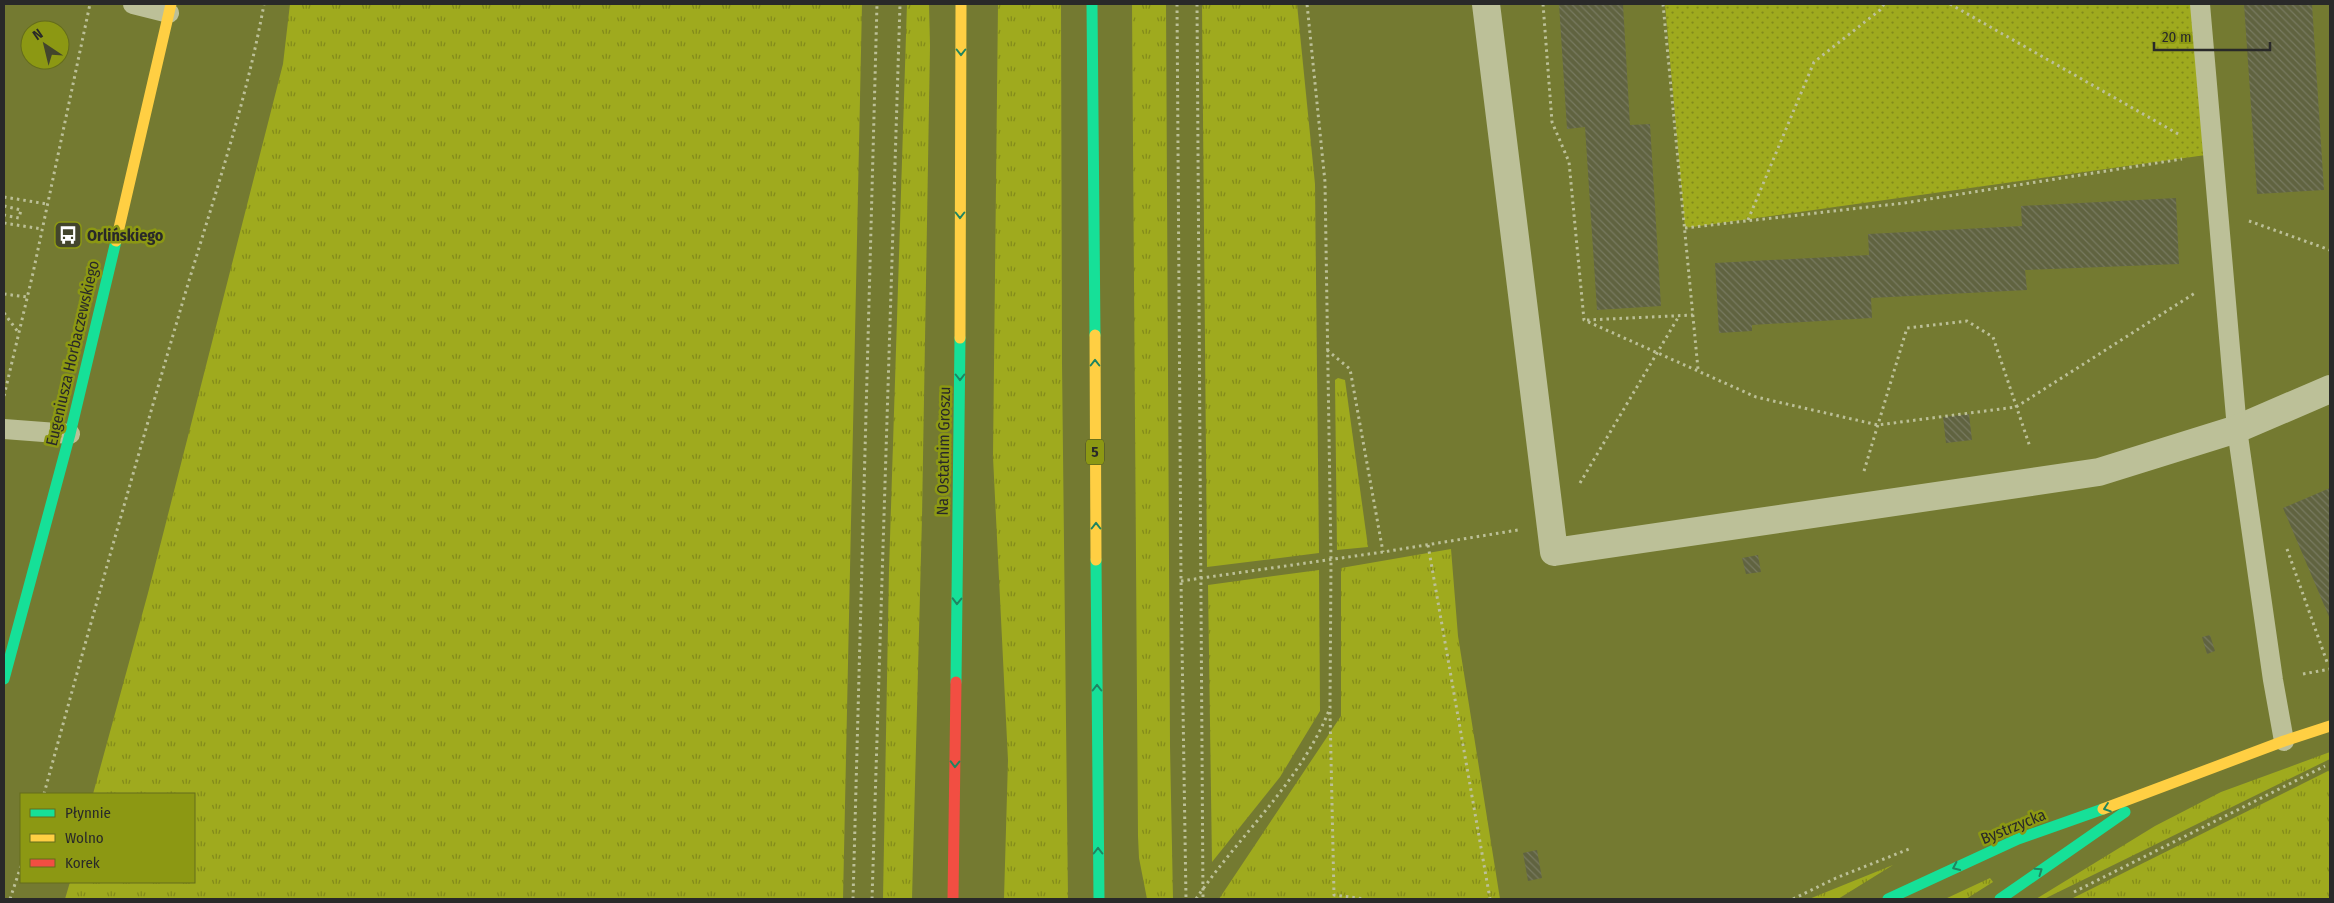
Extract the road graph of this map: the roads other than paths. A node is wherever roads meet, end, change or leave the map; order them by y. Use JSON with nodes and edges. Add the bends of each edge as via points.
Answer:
{"nodes":[{"id":1,"x":133,"y":4,"type":"edge"},
{"id":2,"x":961,"y":4,"type":"edge"},
{"id":3,"x":1092,"y":4,"type":"edge"},
{"id":4,"x":1486,"y":4,"type":"edge"},
{"id":5,"x":2200,"y":4,"type":"edge"},
{"id":6,"x":170,"y":8,"type":"edge"},
{"id":7,"x":2330,"y":389,"type":"edge"},
{"id":8,"x":4,"y":429,"type":"edge"},
{"id":9,"x":2237,"y":429,"type":"junction"},
{"id":10,"x":70,"y":434,"type":"junction"},
{"id":11,"x":4,"y":679,"type":"edge"},
{"id":12,"x":2330,"y":726,"type":"edge"},
{"id":13,"x":2284,"y":741,"type":"junction"},
{"id":14,"x":2153,"y":792,"type":"junction"},
{"id":15,"x":953,"y":899,"type":"edge"},
{"id":16,"x":1099,"y":899,"type":"edge"},
{"id":17,"x":1888,"y":899,"type":"edge"},
{"id":18,"x":2000,"y":899,"type":"edge"}],
"edges":[{"from":1,"to":6,"type":"lane"},
{"from":2,"to":15,"type":"main road","name":"Na Ostatnim Groszu","one_way":true,"via":[[960,400]]},
{"from":16,"to":3,"type":"main road","number":"5","one_way":true},
{"from":4,"to":9,"type":"street","via":[[1554,552],[2099,472]]},
{"from":5,"to":9,"type":"lane"},
{"from":6,"to":10,"type":"main road","name":"Eugeniusza Horbaczewskiego"},
{"from":7,"to":9,"type":"street"},
{"from":8,"to":10,"type":"lane"},
{"from":9,"to":13,"type":"lane"},
{"from":10,"to":11,"type":"main road","name":"Eugeniusza Horbaczewskiego"},
{"from":12,"to":13,"type":"main road","name":"Bystrzycka"},
{"from":13,"to":14,"type":"main road","name":"Bystrzycka"},
{"from":14,"to":17,"type":"main road","name":"Bystrzycka","one_way":true,"via":[[2018,839]]},
{"from":18,"to":14,"type":"main road","name":"Bystrzycka","one_way":true}]}
